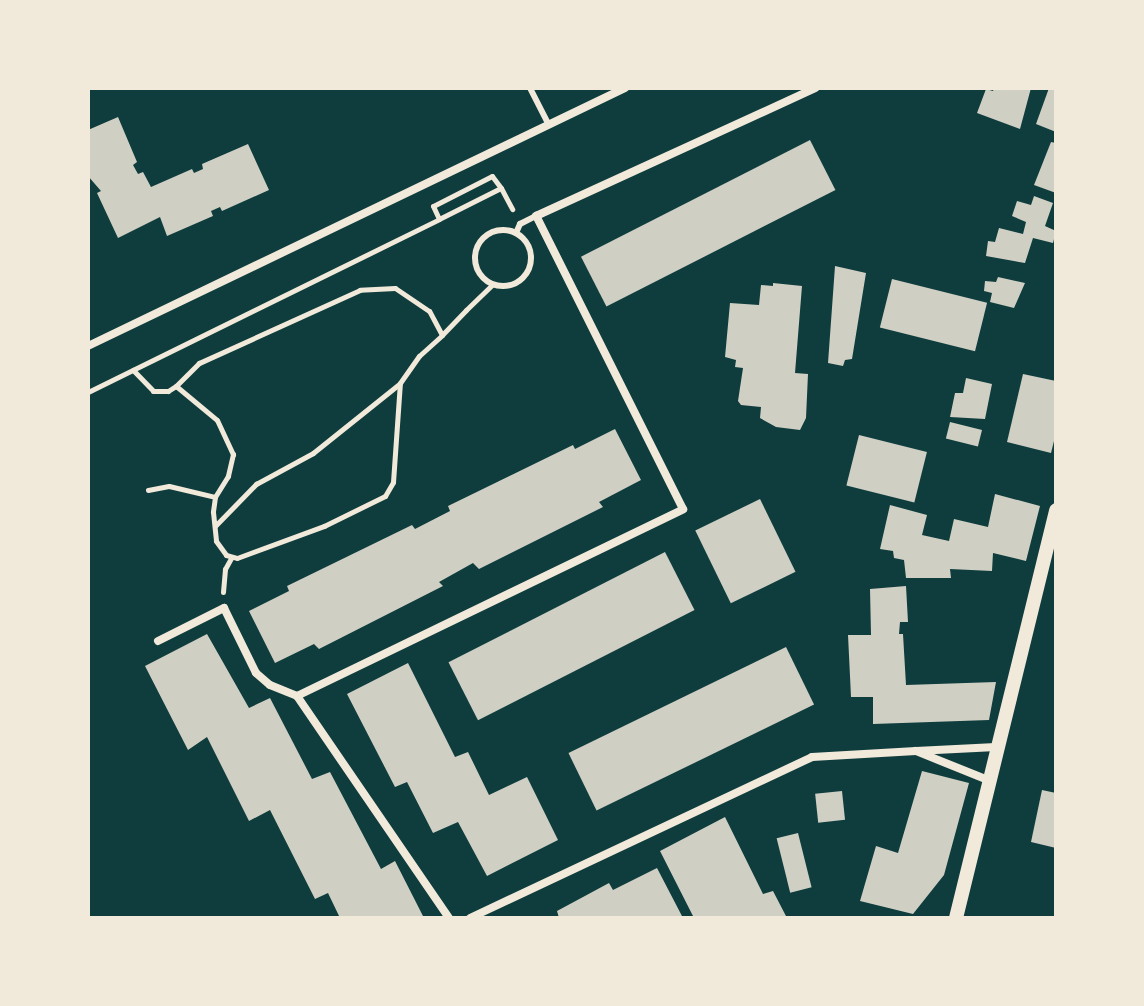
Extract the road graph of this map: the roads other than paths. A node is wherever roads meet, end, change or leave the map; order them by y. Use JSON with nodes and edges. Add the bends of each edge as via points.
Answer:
{"nodes":[{"id":1,"x":530,"y":88,"type":"edge"},
{"id":2,"x":625,"y":88,"type":"edge"},
{"id":3,"x":815,"y":88,"type":"edge"},
{"id":4,"x":806,"y":91,"type":"edge"},
{"id":5,"x":548,"y":123,"type":"junction"},
{"id":6,"x":536,"y":216,"type":"junction"},
{"id":7,"x":516,"y":233,"type":"junction"},
{"id":8,"x":88,"y":346,"type":"edge"},
{"id":9,"x":1056,"y":510,"type":"edge"},
{"id":10,"x":158,"y":641,"type":"dead end"},
{"id":11,"x":297,"y":696,"type":"junction"},
{"id":12,"x":996,"y":747,"type":"junction"},
{"id":13,"x":916,"y":751,"type":"junction"},
{"id":14,"x":988,"y":780,"type":"junction"},
{"id":15,"x":449,"y":918,"type":"edge"},
{"id":16,"x":470,"y":918,"type":"edge"},
{"id":17,"x":956,"y":918,"type":"edge"}],
"edges":[{"from":1,"to":5,"type":"lane"},
{"from":2,"to":5,"type":"street"},
{"from":3,"to":4,"type":"street"},
{"from":4,"to":6,"type":"street"},
{"from":5,"to":8,"type":"street"},
{"from":6,"to":7,"type":"lane","via":[[520,224]]},
{"from":6,"to":11,"type":"street","via":[[683,509]]},
{"from":7,"to":7,"type":"lane","via":[[530,250],[528,272],[510,286],[493,284],[478,271],[476,248],[494,231]]},
{"from":9,"to":12,"type":"street"},
{"from":10,"to":11,"type":"street","via":[[224,608],[256,673]]},
{"from":11,"to":15,"type":"street"},
{"from":12,"to":13,"type":"street"},
{"from":12,"to":14,"type":"street"},
{"from":13,"to":14,"type":"street"},
{"from":13,"to":16,"type":"street","via":[[812,757]]},
{"from":14,"to":17,"type":"street"}]}
